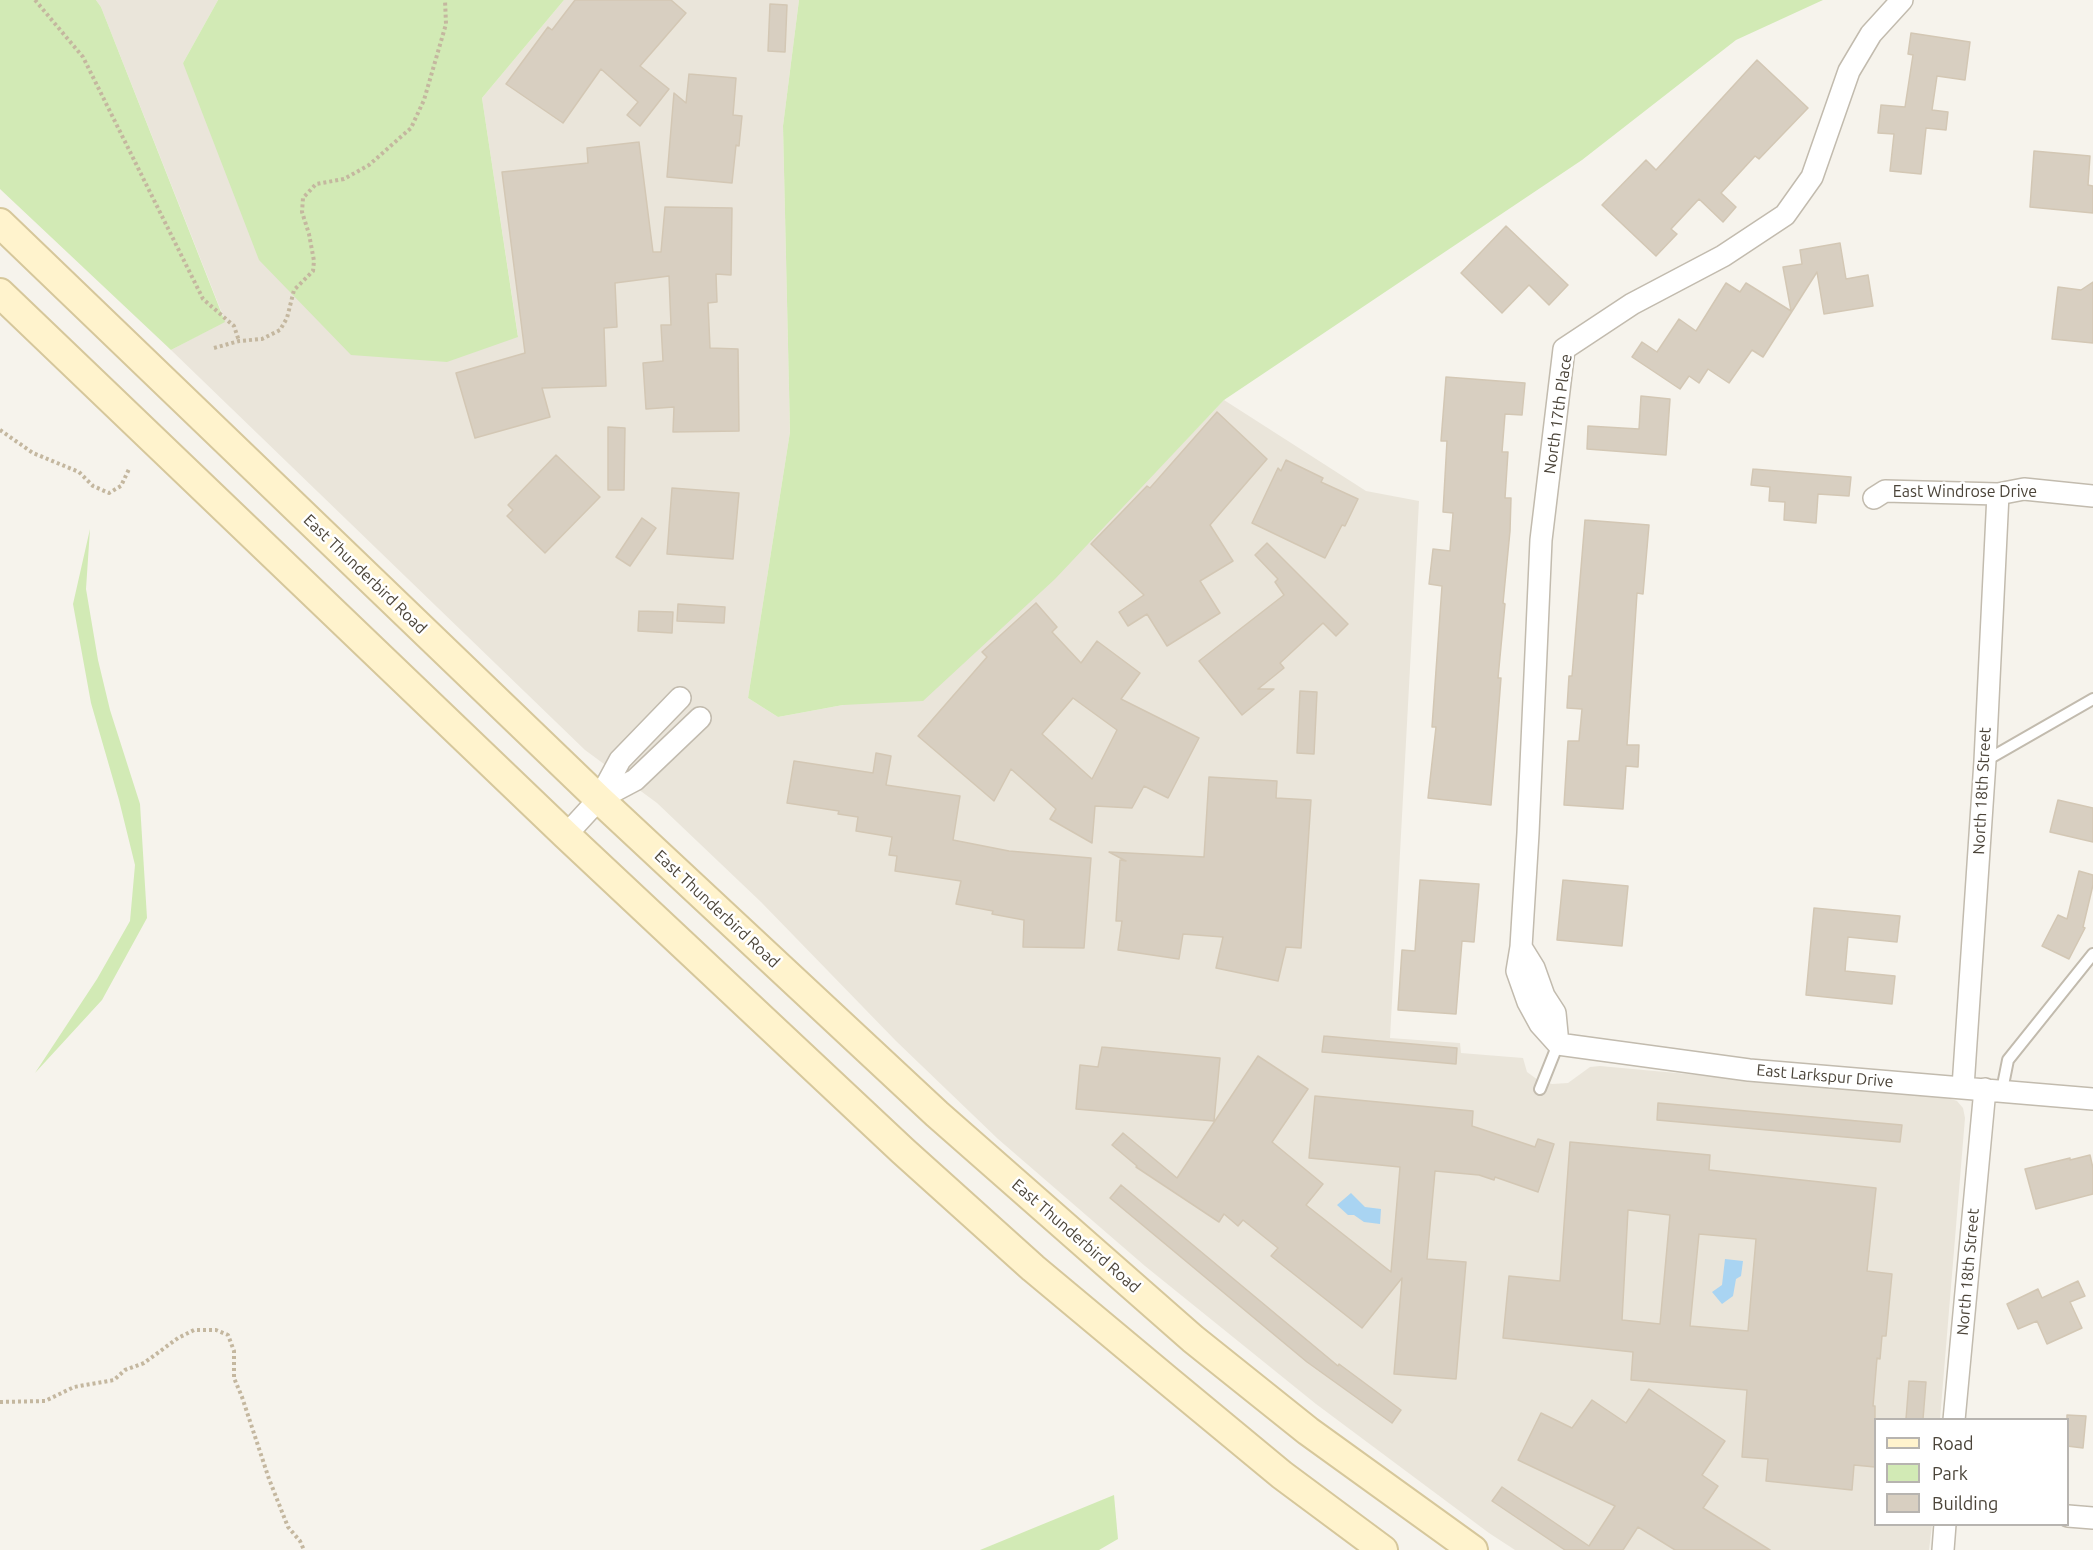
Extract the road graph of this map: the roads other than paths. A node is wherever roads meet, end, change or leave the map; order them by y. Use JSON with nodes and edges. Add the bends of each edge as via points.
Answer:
{"nodes":[{"id":1,"x":1902,"y":0,"type":"edge"},
{"id":2,"x":0,"y":223,"type":"edge"},
{"id":3,"x":0,"y":293,"type":"edge"},
{"id":4,"x":1998,"y":494,"type":"junction"},
{"id":5,"x":2093,"y":496,"type":"edge"},
{"id":6,"x":1874,"y":498,"type":"dead end"},
{"id":7,"x":680,"y":698,"type":"dead end"},
{"id":8,"x":2093,"y":699,"type":"edge"},
{"id":9,"x":700,"y":718,"type":"dead end"},
{"id":10,"x":1985,"y":761,"type":"junction"},
{"id":11,"x":599,"y":799,"type":"junction"},
{"id":12,"x":566,"y":835,"type":"junction"},
{"id":13,"x":2093,"y":954,"type":"edge"},
{"id":14,"x":1558,"y":1044,"type":"junction"},
{"id":15,"x":1963,"y":1087,"type":"junction"},
{"id":16,"x":1540,"y":1089,"type":"dead end"},
{"id":17,"x":1994,"y":1090,"type":"junction"},
{"id":18,"x":2093,"y":1099,"type":"edge"},
{"id":19,"x":1954,"y":1418,"type":"edge"},
{"id":20,"x":2069,"y":1516,"type":"edge"},
{"id":21,"x":2093,"y":1518,"type":"edge"},
{"id":22,"x":1945,"y":1526,"type":"edge"},
{"id":23,"x":1383,"y":1550,"type":"edge"},
{"id":24,"x":1473,"y":1550,"type":"edge"},
{"id":25,"x":1943,"y":1550,"type":"edge"}],
"edges":[{"from":1,"to":14,"type":"street","name":"North 17th Place","via":[[1871,34],[1849,71],[1812,177],[1785,215],[1723,256],[1632,304],[1564,349],[1541,540],[1521,948],[1555,1013]]},
{"from":2,"to":11,"type":"main road","name":"East Thunderbird Road"},
{"from":3,"to":12,"type":"main road"},
{"from":4,"to":5,"type":"street","name":"East Windrose Drive","via":[[2024,489]]},
{"from":4,"to":6,"type":"street","name":"East Windrose Drive","via":[[1886,491]]},
{"from":4,"to":10,"type":"street","name":"North 18th Street"},
{"from":7,"to":11,"type":"street","via":[[620,760]]},
{"from":8,"to":10,"type":"lane"},
{"from":9,"to":11,"type":"street","via":[[635,780]]},
{"from":10,"to":15,"type":"street","name":"North 18th Street"},
{"from":11,"to":12,"type":"street"},
{"from":11,"to":24,"type":"main road","name":"East Thunderbird Road","via":[[937,1114],[1184,1331],[1308,1431]]},
{"from":12,"to":23,"type":"main road","via":[[1033,1268],[1282,1474]]},
{"from":13,"to":17,"type":"lane","via":[[2008,1060]]},
{"from":14,"to":15,"type":"street","name":"East Larkspur Drive","via":[[1749,1070]]},
{"from":14,"to":16,"type":"lane"},
{"from":15,"to":17,"type":"street","name":"East Larkspur Drive"},
{"from":17,"to":18,"type":"street","name":"East Larkspur Drive"},
{"from":17,"to":19,"type":"street","name":"North 18th Street"},
{"from":20,"to":21,"type":"street"},
{"from":22,"to":25,"type":"street"}]}
